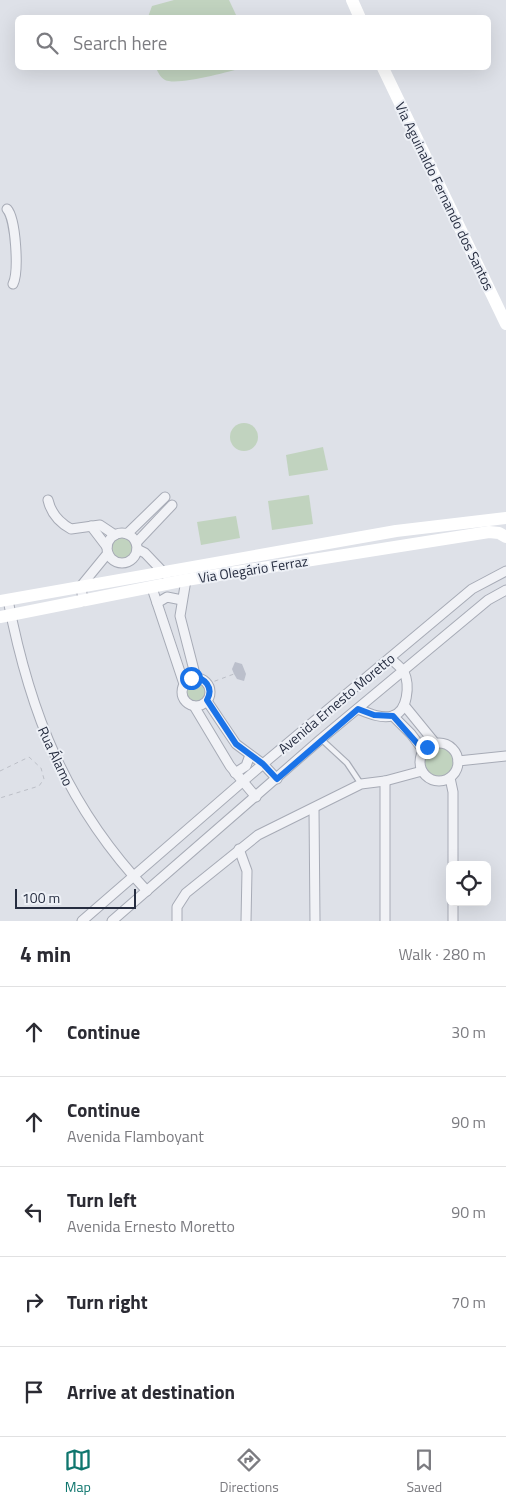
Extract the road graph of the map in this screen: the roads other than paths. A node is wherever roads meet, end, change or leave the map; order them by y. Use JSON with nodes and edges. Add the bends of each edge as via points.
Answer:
{"nodes":[{"id":1,"x":352,"y":0,"type":"edge"},
{"id":2,"x":359,"y":15,"type":"edge"},
{"id":3,"x":385,"y":70,"type":"edge"},
{"id":4,"x":7,"y":209,"type":"dead end"},
{"id":5,"x":13,"y":284,"type":"dead end"},
{"id":6,"x":506,"y":324,"type":"edge"},
{"id":7,"x":165,"y":497,"type":"dead end"},
{"id":8,"x":48,"y":500,"type":"dead end"},
{"id":9,"x":172,"y":505,"type":"dead end"},
{"id":10,"x":506,"y":518,"type":"edge"},
{"id":11,"x":91,"y":526,"type":"junction"},
{"id":12,"x":127,"y":534,"type":"junction"},
{"id":13,"x":115,"y":535,"type":"junction"},
{"id":14,"x":506,"y":537,"type":"edge"},
{"id":15,"x":136,"y":546,"type":"junction"},
{"id":16,"x":107,"y":550,"type":"junction"},
{"id":17,"x":506,"y":571,"type":"edge"},
{"id":18,"x":167,"y":578,"type":"junction"},
{"id":19,"x":186,"y":580,"type":"junction"},
{"id":20,"x":81,"y":586,"type":"junction"},
{"id":21,"x":152,"y":588,"type":"junction"},
{"id":22,"x":506,"y":590,"type":"edge"},
{"id":23,"x":182,"y":600,"type":"junction"},
{"id":24,"x":4,"y":601,"type":"edge"},
{"id":25,"x":83,"y":601,"type":"junction"},
{"id":26,"x":157,"y":603,"type":"junction"},
{"id":27,"x":5,"y":616,"type":"edge"},
{"id":28,"x":390,"y":658,"type":"junction"},
{"id":29,"x":404,"y":671,"type":"junction"},
{"id":30,"x":196,"y":678,"type":"junction"},
{"id":31,"x":366,"y":679,"type":"junction"},
{"id":32,"x":184,"y":684,"type":"junction"},
{"id":33,"x":378,"y":692,"type":"junction"},
{"id":34,"x":207,"y":700,"type":"junction"},
{"id":35,"x":194,"y":706,"type":"junction"},
{"id":36,"x":358,"y":709,"type":"junction"},
{"id":37,"x":408,"y":709,"type":"junction"},
{"id":38,"x":396,"y":719,"type":"junction"},
{"id":39,"x":321,"y":740,"type":"junction"},
{"id":40,"x":435,"y":743,"type":"junction"},
{"id":41,"x":423,"y":750,"type":"junction"},
{"id":42,"x":250,"y":755,"type":"junction"},
{"id":43,"x":506,"y":756,"type":"edge"},
{"id":44,"x":458,"y":761,"type":"junction"},
{"id":45,"x":263,"y":764,"type":"junction"},
{"id":46,"x":422,"y":771,"type":"junction"},
{"id":47,"x":235,"y":773,"type":"junction"},
{"id":48,"x":450,"y":778,"type":"junction"},
{"id":49,"x":277,"y":779,"type":"junction"},
{"id":50,"x":385,"y":781,"type":"junction"},
{"id":51,"x":243,"y":782,"type":"junction"},
{"id":52,"x":361,"y":784,"type":"junction"},
{"id":53,"x":256,"y":798,"type":"junction"},
{"id":54,"x":314,"y":809,"type":"junction"},
{"id":55,"x":239,"y":849,"type":"junction"},
{"id":56,"x":453,"y":861,"type":"edge"},
{"id":57,"x":133,"y":876,"type":"junction"},
{"id":58,"x":147,"y":890,"type":"junction"},
{"id":59,"x":453,"y":906,"type":"edge"},
{"id":60,"x":82,"y":921,"type":"edge"},
{"id":61,"x":112,"y":921,"type":"edge"},
{"id":62,"x":177,"y":921,"type":"edge"},
{"id":63,"x":246,"y":921,"type":"edge"},
{"id":64,"x":315,"y":921,"type":"edge"},
{"id":65,"x":385,"y":921,"type":"edge"},
{"id":66,"x":453,"y":921,"type":"edge"}],
"edges":[{"from":1,"to":2,"type":"main road"},
{"from":3,"to":6,"type":"main road","name":"Via Aguinaldo Fernando dos Santos"},
{"from":4,"to":5,"type":"street","via":[[13,221],[16,274]]},
{"from":7,"to":12,"type":"street"},
{"from":8,"to":11,"type":"street","via":[[65,526],[78,530]]},
{"from":9,"to":15,"type":"street"},
{"from":10,"to":18,"type":"main road","name":"Via Olegário Ferraz","via":[[396,531]]},
{"from":11,"to":13,"type":"street","via":[[104,525]]},
{"from":11,"to":16,"type":"street"},
{"from":12,"to":13,"type":"street"},
{"from":12,"to":15,"type":"street"},
{"from":13,"to":16,"type":"street","via":[[108,542]]},
{"from":14,"to":19,"type":"main road","name":"Via Olegário Ferraz","via":[[489,532]]},
{"from":15,"to":16,"type":"street","via":[[132,560],[126,563],[115,562]]},
{"from":15,"to":18,"type":"street"},
{"from":16,"to":20,"type":"street"},
{"from":17,"to":28,"type":"street","name":"Avenida Ernesto Moretto","via":[[472,589]]},
{"from":18,"to":19,"type":"main road","name":"Via Olegário Ferraz"},
{"from":18,"to":20,"type":"main road","name":"Via Olegário Ferraz"},
{"from":18,"to":21,"type":"main road","name":"Via Olegário Ferraz"},
{"from":19,"to":23,"type":"street"},
{"from":20,"to":24,"type":"main road","name":"Via Olegário Ferraz"},
{"from":20,"to":25,"type":"street"},
{"from":21,"to":25,"type":"main road","name":"Via Olegário Ferraz"},
{"from":21,"to":26,"type":"street"},
{"from":22,"to":29,"type":"street","name":"Avenida Ernesto Moretto","via":[[488,600]]},
{"from":23,"to":26,"type":"street","via":[[167,597]]},
{"from":23,"to":30,"type":"street","via":[[180,616]]},
{"from":24,"to":27,"type":"street","name":"Rua Álamo"},
{"from":25,"to":27,"type":"main road","name":"Via Olegário Ferraz"},
{"from":26,"to":32,"type":"street"},
{"from":27,"to":57,"type":"street","name":"Rua Álamo","via":[[54,757],[83,810]]},
{"from":28,"to":29,"type":"street"},
{"from":28,"to":31,"type":"street","name":"Avenida Ernesto Moretto"},
{"from":29,"to":33,"type":"street","name":"Avenida Ernesto Moretto"},
{"from":29,"to":37,"type":"street"},
{"from":30,"to":32,"type":"street"},
{"from":30,"to":34,"type":"street","via":[[208,684]]},
{"from":31,"to":33,"type":"street"},
{"from":31,"to":45,"type":"street","name":"Avenida Ernesto Moretto"},
{"from":32,"to":35,"type":"street","via":[[183,698]]},
{"from":33,"to":36,"type":"street","name":"Avenida Ernesto Moretto"},
{"from":34,"to":35,"type":"street"},
{"from":34,"to":42,"type":"street","via":[[236,744]]},
{"from":35,"to":47,"type":"street"},
{"from":36,"to":38,"type":"street"},
{"from":36,"to":39,"type":"street","name":"Avenida Ernesto Moretto"},
{"from":37,"to":38,"type":"street"},
{"from":37,"to":40,"type":"street"},
{"from":38,"to":41,"type":"street"},
{"from":39,"to":49,"type":"street","name":"Avenida Ernesto Moretto"},
{"from":39,"to":52,"type":"lane","via":[[347,763]]},
{"from":40,"to":41,"type":"street"},
{"from":40,"to":44,"type":"street","via":[[445,743],[453,748]]},
{"from":41,"to":46,"type":"street","via":[[420,759]]},
{"from":42,"to":45,"type":"street"},
{"from":42,"to":47,"type":"street","via":[[246,766]]},
{"from":43,"to":44,"type":"street"},
{"from":44,"to":48,"type":"street"},
{"from":45,"to":49,"type":"street"},
{"from":45,"to":51,"type":"street","name":"Avenida Ernesto Moretto"},
{"from":46,"to":48,"type":"street","via":[[426,777],[436,781]]},
{"from":46,"to":50,"type":"street"},
{"from":47,"to":51,"type":"street"},
{"from":48,"to":56,"type":"street"},
{"from":49,"to":53,"type":"street","name":"Avenida Ernesto Moretto"},
{"from":50,"to":52,"type":"street"},
{"from":50,"to":65,"type":"street"},
{"from":51,"to":53,"type":"street"},
{"from":51,"to":57,"type":"street","name":"Avenida Ernesto Moretto"},
{"from":52,"to":54,"type":"street"},
{"from":53,"to":58,"type":"street","name":"Avenida Ernesto Moretto"},
{"from":54,"to":55,"type":"street","via":[[258,835]]},
{"from":54,"to":64,"type":"street"},
{"from":55,"to":62,"type":"street","via":[[183,897],[177,907]]},
{"from":55,"to":63,"type":"street","via":[[247,871]]},
{"from":57,"to":58,"type":"street","name":"Rua Álamo"},
{"from":57,"to":60,"type":"street","name":"Avenida Ernesto Moretto"},
{"from":58,"to":61,"type":"street","name":"Avenida Ernesto Moretto"},
{"from":59,"to":66,"type":"street"}]}
